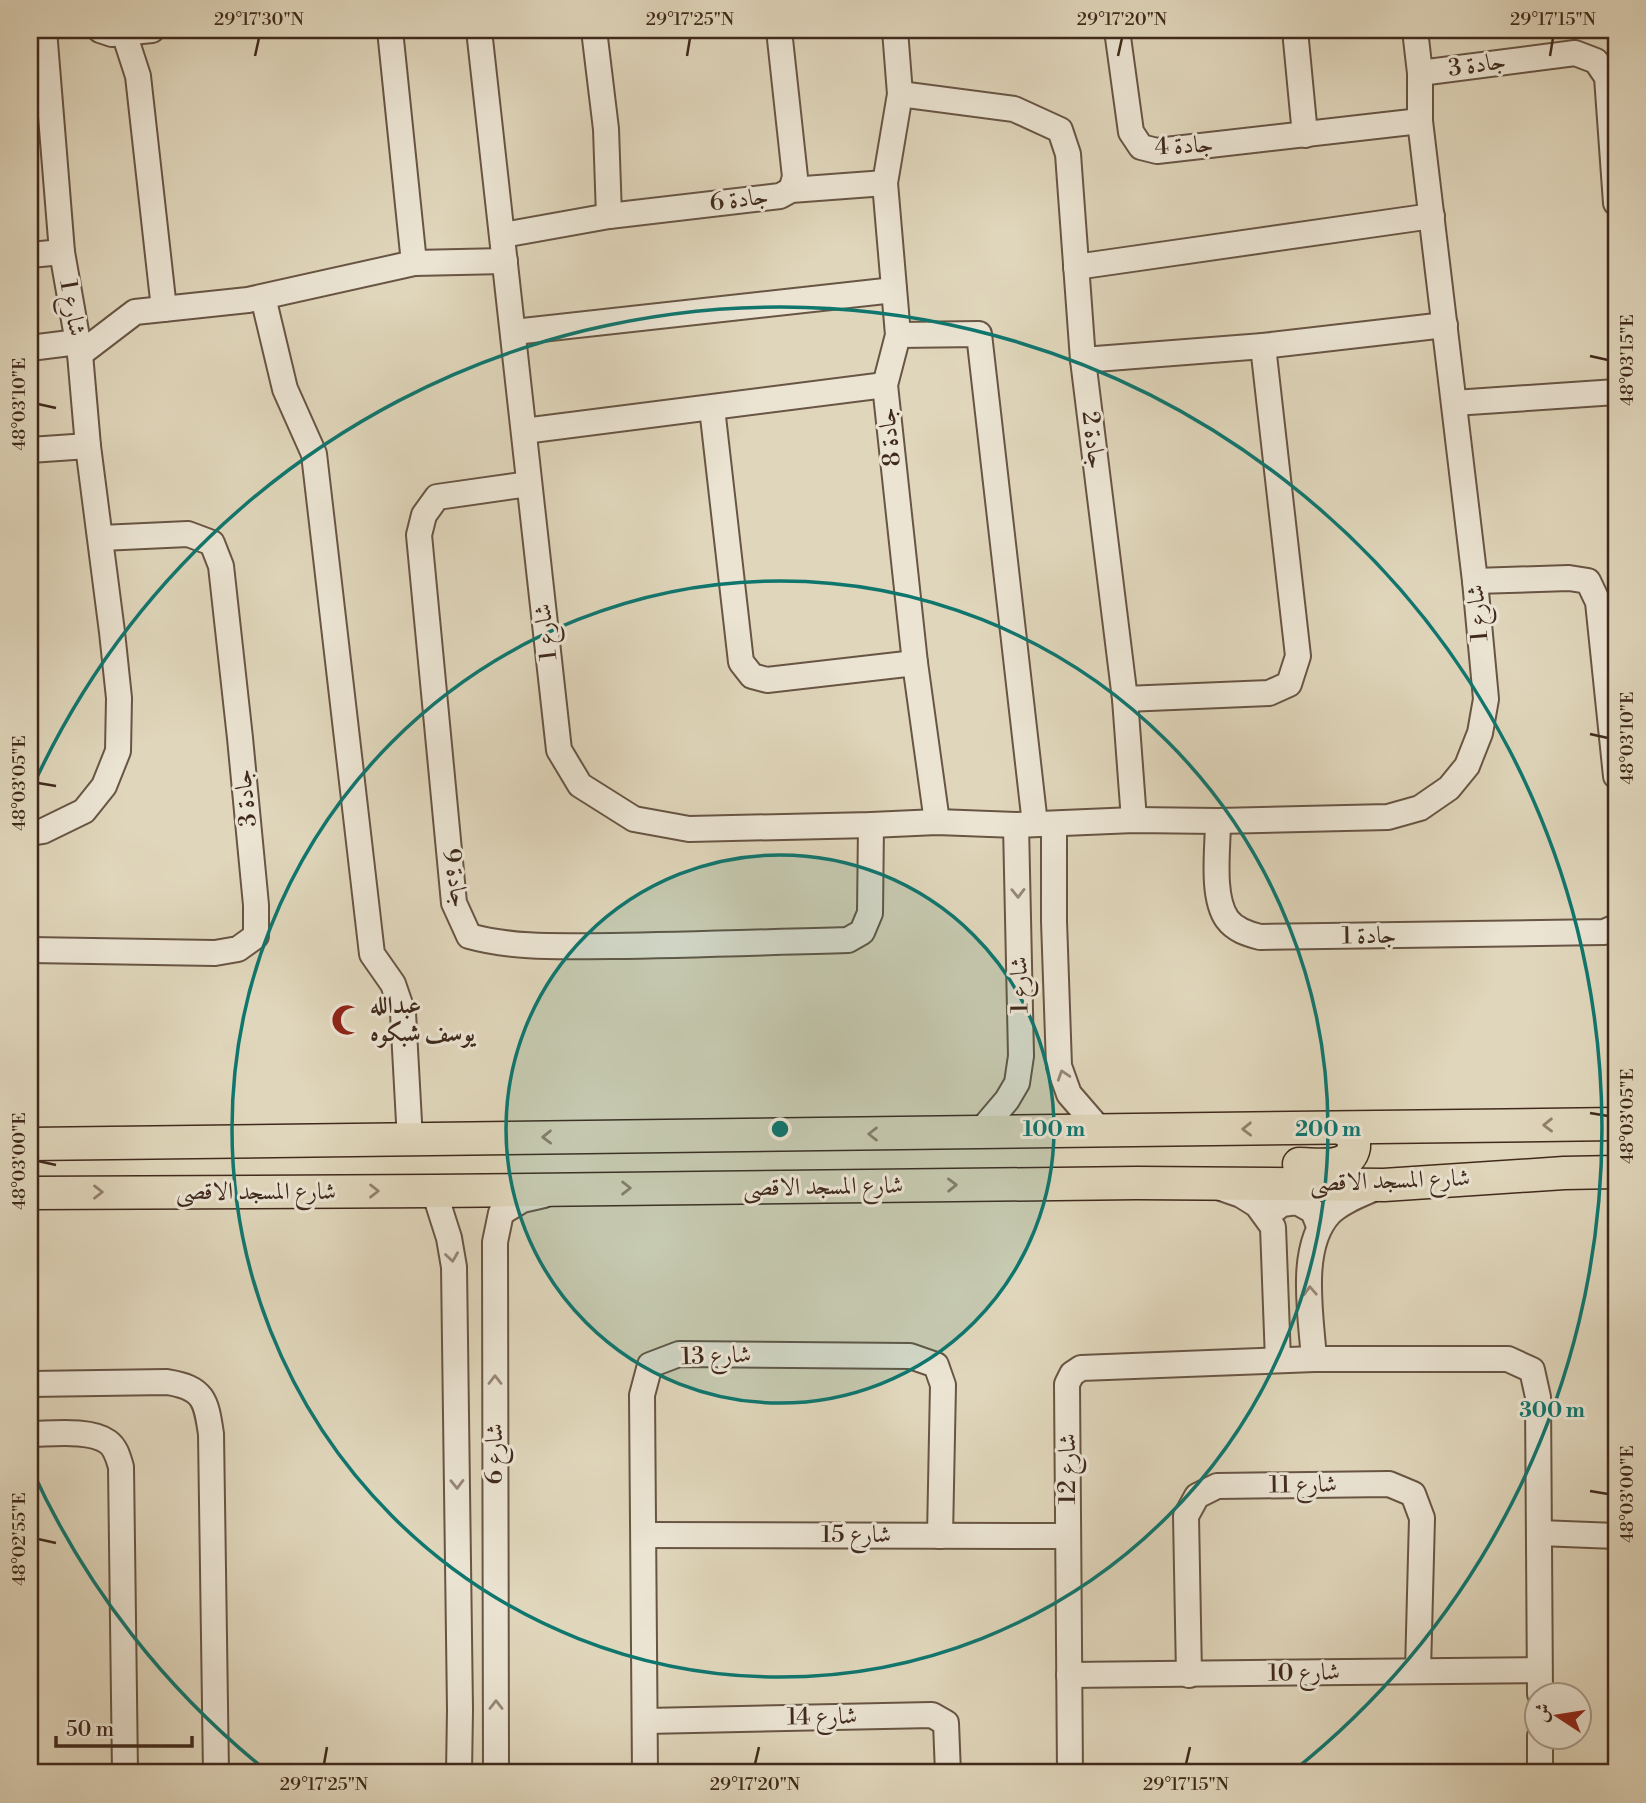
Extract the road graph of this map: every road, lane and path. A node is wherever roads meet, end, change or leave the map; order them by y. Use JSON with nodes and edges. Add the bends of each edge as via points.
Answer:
{"nodes":[{"id":1,"x":44,"y":30,"type":"edge"},
{"id":2,"x":152,"y":30,"type":"edge"},
{"id":3,"x":390,"y":30,"type":"edge"},
{"id":4,"x":479,"y":30,"type":"edge"},
{"id":5,"x":594,"y":30,"type":"edge"},
{"id":6,"x":779,"y":30,"type":"edge"},
{"id":7,"x":894,"y":30,"type":"edge"},
{"id":8,"x":1117,"y":30,"type":"edge"},
{"id":9,"x":1295,"y":30,"type":"edge"},
{"id":10,"x":1415,"y":30,"type":"edge"},
{"id":11,"x":112,"y":31,"type":"edge"},
{"id":12,"x":1420,"y":73,"type":"junction"},
{"id":13,"x":900,"y":94,"type":"junction"},
{"id":14,"x":1420,"y":121,"type":"junction"},
{"id":15,"x":1305,"y":135,"type":"junction"},
{"id":16,"x":886,"y":183,"type":"junction"},
{"id":17,"x":791,"y":190,"type":"junction"},
{"id":18,"x":1616,"y":202,"type":"edge"},
{"id":19,"x":609,"y":216,"type":"junction"},
{"id":20,"x":1432,"y":216,"type":"junction"},
{"id":21,"x":503,"y":235,"type":"junction"},
{"id":22,"x":62,"y":252,"type":"junction"},
{"id":23,"x":30,"y":255,"type":"edge"},
{"id":24,"x":505,"y":261,"type":"junction"},
{"id":25,"x":414,"y":263,"type":"junction"},
{"id":26,"x":1076,"y":267,"type":"junction"},
{"id":27,"x":894,"y":289,"type":"junction"},
{"id":28,"x":262,"y":297,"type":"junction"},
{"id":29,"x":164,"y":309,"type":"junction"},
{"id":30,"x":1445,"y":325,"type":"junction"},
{"id":31,"x":514,"y":332,"type":"junction"},
{"id":32,"x":898,"y":335,"type":"junction"},
{"id":33,"x":1263,"y":346,"type":"junction"},
{"id":34,"x":30,"y":348,"type":"edge"},
{"id":35,"x":79,"y":348,"type":"junction"},
{"id":36,"x":1083,"y":360,"type":"junction"},
{"id":37,"x":885,"y":385,"type":"junction"},
{"id":38,"x":1616,"y":392,"type":"edge"},
{"id":39,"x":1454,"y":403,"type":"junction"},
{"id":40,"x":712,"y":408,"type":"junction"},
{"id":41,"x":524,"y":431,"type":"junction"},
{"id":42,"x":88,"y":446,"type":"junction"},
{"id":43,"x":30,"y":450,"type":"edge"},
{"id":44,"x":529,"y":484,"type":"junction"},
{"id":45,"x":101,"y":538,"type":"junction"},
{"id":46,"x":1475,"y":581,"type":"junction"},
{"id":47,"x":915,"y":663,"type":"junction"},
{"id":48,"x":1125,"y":699,"type":"junction"},
{"id":49,"x":1616,"y":776,"type":"edge"},
{"id":50,"x":1134,"y":820,"type":"junction"},
{"id":51,"x":1218,"y":821,"type":"junction"},
{"id":52,"x":937,"y":822,"type":"junction"},
{"id":53,"x":1035,"y":824,"type":"junction"},
{"id":54,"x":871,"y":825,"type":"junction"},
{"id":55,"x":30,"y":833,"type":"edge"},
{"id":56,"x":1616,"y":927,"type":"edge"},
{"id":57,"x":30,"y":950,"type":"edge"},
{"id":58,"x":1616,"y":1124,"type":"edge"},
{"id":59,"x":1343,"y":1129,"type":"junction"},
{"id":60,"x":1101,"y":1131,"type":"junction"},
{"id":61,"x":979,"y":1133,"type":"junction"},
{"id":62,"x":400,"y":1140,"type":"junction"},
{"id":63,"x":30,"y":1144,"type":"edge"},
{"id":64,"x":1564,"y":1172,"type":"junction"},
{"id":65,"x":1616,"y":1172,"type":"edge"},
{"id":66,"x":1137,"y":1183,"type":"junction"},
{"id":67,"x":1211,"y":1184,"type":"junction"},
{"id":68,"x":1384,"y":1185,"type":"junction"},
{"id":69,"x":1616,"y":1187,"type":"edge"},
{"id":70,"x":575,"y":1188,"type":"junction"},
{"id":71,"x":434,"y":1191,"type":"junction"},
{"id":72,"x":234,"y":1192,"type":"junction"},
{"id":73,"x":30,"y":1193,"type":"edge"},
{"id":74,"x":1266,"y":1216,"type":"junction"},
{"id":75,"x":1320,"y":1226,"type":"junction"},
{"id":76,"x":494,"y":1303,"type":"junction"},
{"id":77,"x":454,"y":1305,"type":"junction"},
{"id":78,"x":1314,"y":1359,"type":"junction"},
{"id":79,"x":1278,"y":1360,"type":"junction"},
{"id":80,"x":30,"y":1384,"type":"edge"},
{"id":81,"x":30,"y":1434,"type":"edge"},
{"id":82,"x":1539,"y":1533,"type":"junction"},
{"id":83,"x":644,"y":1535,"type":"junction"},
{"id":84,"x":940,"y":1536,"type":"junction"},
{"id":85,"x":1068,"y":1536,"type":"junction"},
{"id":86,"x":1616,"y":1536,"type":"edge"},
{"id":87,"x":1418,"y":1671,"type":"junction"},
{"id":88,"x":1069,"y":1675,"type":"junction"},
{"id":89,"x":1189,"y":1675,"type":"junction"},
{"id":90,"x":1540,"y":1680,"type":"edge"},
{"id":91,"x":1524,"y":1681,"type":"edge"},
{"id":92,"x":646,"y":1721,"type":"junction"},
{"id":93,"x":1540,"y":1750,"type":"edge"},
{"id":94,"x":125,"y":1773,"type":"edge"},
{"id":95,"x":216,"y":1773,"type":"edge"},
{"id":96,"x":459,"y":1773,"type":"edge"},
{"id":97,"x":496,"y":1773,"type":"edge"},
{"id":98,"x":645,"y":1773,"type":"edge"},
{"id":99,"x":948,"y":1773,"type":"edge"},
{"id":100,"x":1069,"y":1773,"type":"edge"},
{"id":101,"x":1540,"y":1773,"type":"edge"}],
"edges":[{"from":1,"to":22,"type":"street","name":"شارع 1"},
{"from":2,"to":11,"type":"street"},
{"from":3,"to":25,"type":"street"},
{"from":4,"to":21,"type":"street","name":"شارع 1"},
{"from":5,"to":19,"type":"street","via":[[606,130]]},
{"from":6,"to":17,"type":"street","name":"جادة 6","via":[[794,177]]},
{"from":7,"to":13,"type":"street"},
{"from":8,"to":15,"type":"street","name":"جادة 4","via":[[1131,132],[1141,147],[1157,151]]},
{"from":9,"to":15,"type":"street"},
{"from":10,"to":12,"type":"street","name":"شارع 1"},
{"from":11,"to":29,"type":"street","via":[[138,76]]},
{"from":12,"to":14,"type":"street","name":"شارع 1"},
{"from":12,"to":18,"type":"street","name":"جادة 3","via":[[1575,53],[1596,61],[1607,77]]},
{"from":13,"to":16,"type":"street"},
{"from":13,"to":26,"type":"street","name":"جادة 2","via":[[1014,109],[1060,130],[1068,154]]},
{"from":14,"to":15,"type":"street","name":"جادة 4"},
{"from":14,"to":20,"type":"street","name":"شارع 1"},
{"from":16,"to":17,"type":"street"},
{"from":16,"to":27,"type":"street"},
{"from":17,"to":19,"type":"street","name":"جادة 6","via":[[780,196]]},
{"from":19,"to":21,"type":"street","name":"جادة 6"},
{"from":20,"to":26,"type":"street"},
{"from":20,"to":30,"type":"street","name":"شارع 1"},
{"from":21,"to":24,"type":"street","name":"شارع 1"},
{"from":22,"to":23,"type":"street"},
{"from":22,"to":35,"type":"street","name":"شارع 1"},
{"from":24,"to":25,"type":"street"},
{"from":24,"to":31,"type":"street","name":"شارع 1"},
{"from":25,"to":28,"type":"street"},
{"from":26,"to":36,"type":"street","name":"جادة 2"},
{"from":27,"to":31,"type":"street"},
{"from":27,"to":32,"type":"street"},
{"from":28,"to":29,"type":"street"},
{"from":28,"to":62,"type":"street","via":[[285,389],[314,454],[372,954],[393,984],[403,1013]]},
{"from":29,"to":35,"type":"street","via":[[135,312]]},
{"from":30,"to":33,"type":"street"},
{"from":30,"to":39,"type":"street","name":"شارع 1"},
{"from":31,"to":41,"type":"street","name":"شارع 1"},
{"from":32,"to":37,"type":"street"},
{"from":32,"to":53,"type":"street","via":[[979,334]]},
{"from":33,"to":36,"type":"street"},
{"from":33,"to":48,"type":"street","via":[[1298,656],[1289,684],[1269,693]]},
{"from":34,"to":35,"type":"street"},
{"from":35,"to":42,"type":"street","name":"شارع 1"},
{"from":36,"to":48,"type":"street","name":"جادة 2"},
{"from":37,"to":40,"type":"street","name":"جادة 8"},
{"from":37,"to":47,"type":"street","name":"جادة 8"},
{"from":38,"to":39,"type":"street"},
{"from":39,"to":46,"type":"street","name":"شارع 1"},
{"from":40,"to":41,"type":"street","name":"جادة 8"},
{"from":40,"to":47,"type":"street","via":[[741,662],[752,676],[767,680]]},
{"from":41,"to":44,"type":"street","name":"شارع 1"},
{"from":42,"to":43,"type":"street"},
{"from":42,"to":45,"type":"street","name":"شارع 1"},
{"from":44,"to":54,"type":"street","name":"شارع 1","via":[[559,750],[580,785],[634,819],[689,829]]},
{"from":44,"to":54,"type":"street","name":"جادة 9","via":[[437,496],[424,515],[419,535],[454,903],[469,936],[524,946],[848,940],[862,932],[870,912]]},
{"from":45,"to":55,"type":"street","name":"شارع 1","via":[[119,698],[118,751],[104,786],[84,811]]},
{"from":45,"to":57,"type":"street","name":"جادة 3","via":[[188,534],[212,543],[221,566],[256,936],[238,949],[215,953]]},
{"from":46,"to":49,"type":"street","via":[[1588,581],[1598,603]]},
{"from":46,"to":51,"type":"street","name":"شارع 1","via":[[1486,699],[1480,733],[1467,766],[1449,788],[1420,808],[1388,817]]},
{"from":47,"to":52,"type":"street","name":"جادة 8"},
{"from":48,"to":50,"type":"street","name":"جادة 2"},
{"from":50,"to":51,"type":"street","name":"شارع 1"},
{"from":50,"to":53,"type":"street","name":"شارع 1"},
{"from":51,"to":56,"type":"street","name":"جادة 1","via":[[1219,899],[1227,920],[1242,932],[1260,937],[1604,932]]},
{"from":52,"to":53,"type":"street","name":"شارع 1"},
{"from":52,"to":54,"type":"street","name":"شارع 1"},
{"from":60,"to":53,"type":"street","name":"شارع 1","one_way":true,"via":[[1069,1094],[1059,1066],[1055,921]]},
{"from":53,"to":61,"type":"street","name":"شارع 1","one_way":true,"via":[[1017,1083]]},
{"from":58,"to":59,"type":"main road","name":"شارع المسجد الاقصى","one_way":true},
{"from":59,"to":60,"type":"main road","name":"شارع المسجد الاقصى","one_way":true},
{"from":59,"to":66,"type":"main road","via":[[1354,1142],[1349,1159],[1341,1163],[1170,1167]]},
{"from":60,"to":61,"type":"main road","name":"شارع المسجد الاقصى"},
{"from":61,"to":62,"type":"main road","name":"شارع المسجد الاقصى","one_way":true},
{"from":62,"to":63,"type":"main road","name":"شارع المسجد الاقصى"},
{"from":62,"to":72,"type":"main road","via":[[337,1160],[237,1160],[227,1178]]},
{"from":64,"to":65,"type":"main road","name":"شارع المسجد الاقصى"},
{"from":64,"to":68,"type":"main road","name":"شارع المسجد الاقصى"},
{"from":64,"to":69,"type":"main road"},
{"from":66,"to":67,"type":"main road","name":"شارع المسجد الاقصى"},
{"from":70,"to":66,"type":"main road","name":"شارع المسجد الاقصى","one_way":true},
{"from":67,"to":68,"type":"main road","name":"شارع المسجد الاقصى"},
{"from":67,"to":74,"type":"street","via":[[1241,1195]]},
{"from":68,"to":75,"type":"street","via":[[1332,1210]]},
{"from":70,"to":71,"type":"main road","name":"شارع المسجد الاقصى"},
{"from":70,"to":76,"type":"street","name":"شارع 6","via":[[522,1200],[501,1213],[495,1242]]},
{"from":72,"to":71,"type":"main road","name":"شارع المسجد الاقصى","one_way":true},
{"from":71,"to":77,"type":"street","name":"شارع 6","one_way":true,"via":[[449,1238]]},
{"from":73,"to":72,"type":"main road","name":"شارع المسجد الاقصى","one_way":true},
{"from":74,"to":75,"type":"street","via":[[1282,1203],[1297,1202],[1312,1211]]},
{"from":74,"to":79,"type":"street","via":[[1273,1227]]},
{"from":78,"to":75,"type":"street","one_way":true,"via":[[1309,1276]]},
{"from":76,"to":77,"type":"street"},
{"from":97,"to":76,"type":"street","name":"شارع 6","one_way":true},
{"from":77,"to":96,"type":"street","name":"شارع 6","one_way":true},
{"from":78,"to":79,"type":"street","name":"شارع 12"},
{"from":78,"to":82,"type":"street","name":"شارع 12","via":[[1508,1359],[1532,1370],[1538,1397]]},
{"from":79,"to":85,"type":"street","name":"شارع 12","via":[[1081,1368],[1072,1374],[1067,1384]]},
{"from":80,"to":95,"type":"street","via":[[167,1382],[189,1387],[205,1401],[211,1434]]},
{"from":81,"to":94,"type":"street","via":[[97,1437],[116,1452],[121,1467]]},
{"from":82,"to":86,"type":"street"},
{"from":82,"to":90,"type":"street","name":"شارع 12"},
{"from":83,"to":84,"type":"street","name":"شارع 15"},
{"from":83,"to":84,"type":"street","name":"شارع 13","via":[[642,1395],[649,1365],[679,1354],[910,1356],[936,1365],[943,1385]]},
{"from":83,"to":92,"type":"street","name":"شارع 13"},
{"from":84,"to":85,"type":"street","name":"شارع 15"},
{"from":85,"to":88,"type":"street","name":"شارع 12"},
{"from":87,"to":89,"type":"street","name":"شارع 10"},
{"from":87,"to":89,"type":"street","name":"شارع 11","via":[[1422,1518],[1413,1494],[1389,1485],[1217,1486],[1197,1496],[1186,1516]]},
{"from":87,"to":91,"type":"street","name":"شارع 10"},
{"from":88,"to":89,"type":"street","name":"شارع 10"},
{"from":88,"to":100,"type":"street","name":"شارع 12"},
{"from":92,"to":98,"type":"street","name":"شارع 13"},
{"from":92,"to":99,"type":"street","name":"شارع 14","via":[[932,1715],[946,1723]]},
{"from":93,"to":101,"type":"street"}]}
